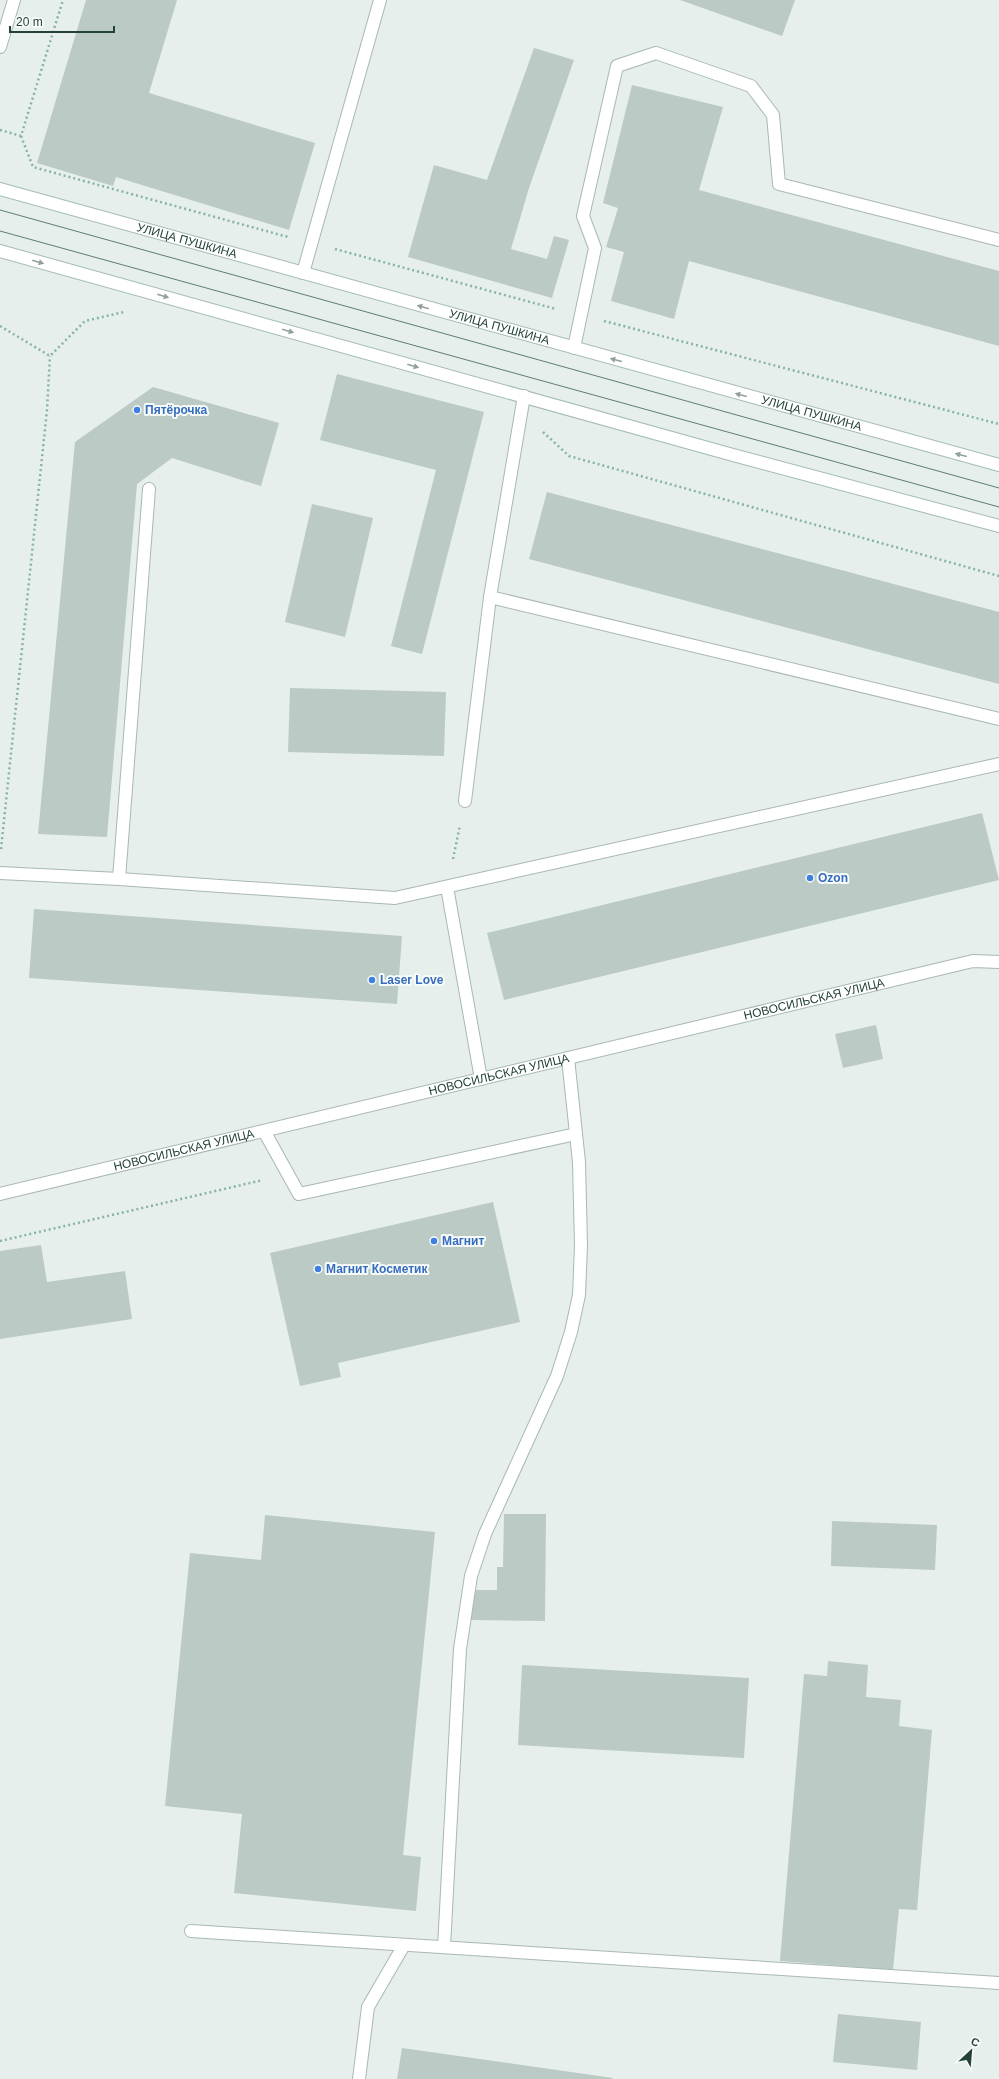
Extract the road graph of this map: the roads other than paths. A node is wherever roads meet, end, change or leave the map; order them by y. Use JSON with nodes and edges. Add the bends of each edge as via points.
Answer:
{"nodes":[{"id":1,"x":14,"y":0,"type":"edge"},
{"id":2,"x":380,"y":0,"type":"edge"},
{"id":3,"x":0,"y":47,"type":"edge"},
{"id":4,"x":0,"y":188,"type":"edge"},
{"id":5,"x":999,"y":240,"type":"edge"},
{"id":6,"x":0,"y":251,"type":"edge"},
{"id":7,"x":303,"y":273,"type":"junction"},
{"id":8,"x":574,"y":348,"type":"junction"},
{"id":9,"x":524,"y":396,"type":"junction"},
{"id":10,"x":999,"y":465,"type":"edge"},
{"id":11,"x":149,"y":489,"type":"dead end"},
{"id":12,"x":999,"y":526,"type":"edge"},
{"id":13,"x":490,"y":597,"type":"junction"},
{"id":14,"x":999,"y":719,"type":"edge"},
{"id":15,"x":999,"y":764,"type":"edge"},
{"id":16,"x":465,"y":801,"type":"road end"},
{"id":17,"x":0,"y":873,"type":"edge"},
{"id":18,"x":119,"y":879,"type":"junction"},
{"id":19,"x":447,"y":887,"type":"junction"},
{"id":20,"x":999,"y":962,"type":"edge"},
{"id":21,"x":568,"y":1058,"type":"junction"},
{"id":22,"x":481,"y":1079,"type":"junction"},
{"id":23,"x":264,"y":1131,"type":"junction"},
{"id":24,"x":576,"y":1134,"type":"junction"},
{"id":25,"x":0,"y":1194,"type":"edge"},
{"id":26,"x":191,"y":1931,"type":"dead end"},
{"id":27,"x":404,"y":1945,"type":"junction"},
{"id":28,"x":444,"y":1947,"type":"junction"},
{"id":29,"x":999,"y":1983,"type":"edge"},
{"id":30,"x":359,"y":2079,"type":"edge"}],
"edges":[{"from":1,"to":3,"type":"main road"},
{"from":2,"to":7,"type":"main road"},
{"from":4,"to":7,"type":"main road","name":"УЛИЦА ПУШКИНА"},
{"from":5,"to":8,"type":"main road","via":[[779,184],[773,115],[751,86],[656,52],[617,66],[583,216],[595,248]]},
{"from":6,"to":9,"type":"main road","one_way":true},
{"from":8,"to":7,"type":"main road","name":"УЛИЦА ПУШКИНА","one_way":true},
{"from":10,"to":8,"type":"main road","name":"УЛИЦА ПУШКИНА","one_way":true},
{"from":9,"to":12,"type":"main road"},
{"from":9,"to":13,"type":"main road"},
{"from":11,"to":18,"type":"main road"},
{"from":13,"to":14,"type":"main road"},
{"from":13,"to":16,"type":"main road"},
{"from":15,"to":19,"type":"main road"},
{"from":17,"to":18,"type":"main road"},
{"from":18,"to":19,"type":"main road","via":[[395,898]]},
{"from":19,"to":22,"type":"main road"},
{"from":20,"to":21,"type":"main road","name":"НОВОСИЛЬСКАЯ УЛИЦА","via":[[973,961]]},
{"from":21,"to":22,"type":"main road","name":"НОВОСИЛЬСКАЯ УЛИЦА"},
{"from":21,"to":24,"type":"main road"},
{"from":22,"to":23,"type":"main road","name":"НОВОСИЛЬСКАЯ УЛИЦА"},
{"from":23,"to":24,"type":"main road","via":[[299,1194]]},
{"from":23,"to":25,"type":"main road","name":"НОВОСИЛЬСКАЯ УЛИЦА"},
{"from":24,"to":28,"type":"main road","via":[[581,1246],[579,1295],[571,1332],[557,1376],[484,1534],[471,1576],[460,1649]]},
{"from":26,"to":27,"type":"main road"},
{"from":27,"to":28,"type":"main road"},
{"from":27,"to":30,"type":"main road","via":[[368,2007]]},
{"from":28,"to":29,"type":"main road"}]}
